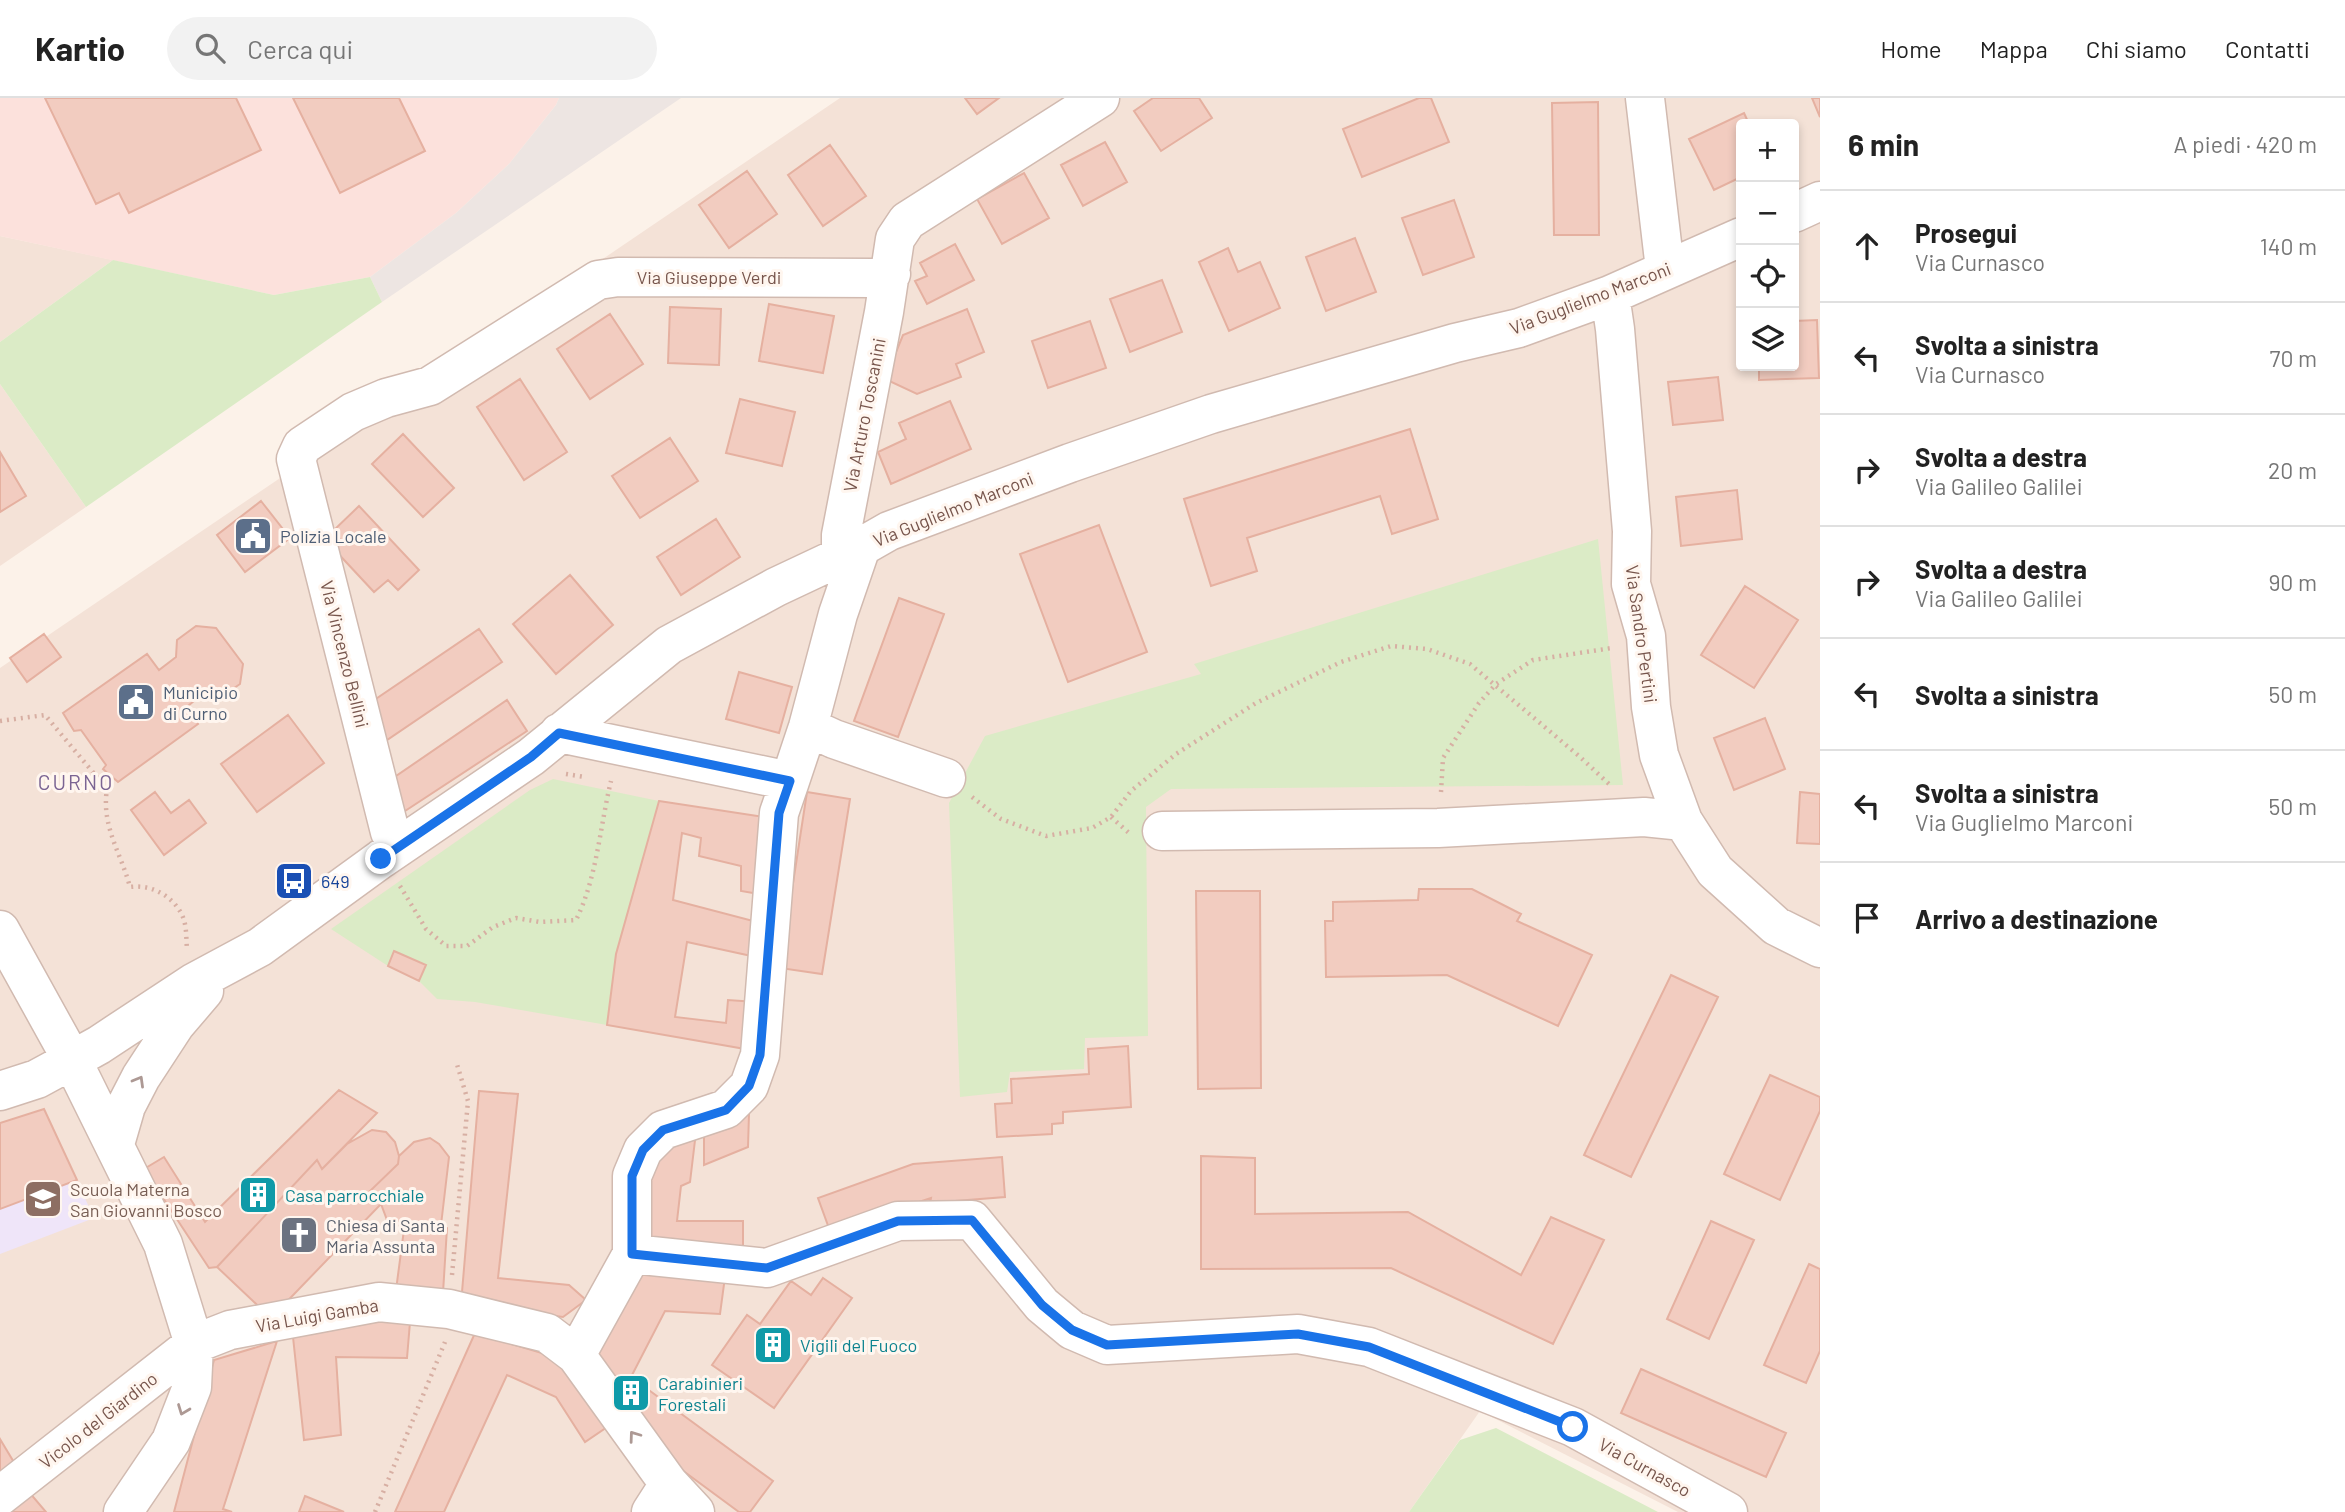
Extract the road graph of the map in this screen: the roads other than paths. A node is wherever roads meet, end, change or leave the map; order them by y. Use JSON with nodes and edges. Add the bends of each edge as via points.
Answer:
{"nodes":[{"id":1,"x":1100,"y":98,"type":"edge"},
{"id":2,"x":1645,"y":98,"type":"edge"},
{"id":3,"x":1820,"y":201,"type":"edge"},
{"id":4,"x":1799,"y":211,"type":"edge"},
{"id":5,"x":1736,"y":239,"type":"edge"},
{"id":6,"x":1665,"y":269,"type":"junction"},
{"id":7,"x":891,"y":274,"type":"junction"},
{"id":8,"x":1610,"y":295,"type":"junction"},
{"id":9,"x":296,"y":459,"type":"joint"},
{"id":10,"x":851,"y":552,"type":"junction"},
{"id":11,"x":808,"y":727,"type":"junction"},
{"id":12,"x":559,"y":733,"type":"junction"},
{"id":13,"x":946,"y":778,"type":"road end"},
{"id":14,"x":790,"y":781,"type":"junction"},
{"id":15,"x":1683,"y":821,"type":"junction"},
{"id":16,"x":1162,"y":831,"type":"dead end"},
{"id":17,"x":397,"y":861,"type":"junction"},
{"id":18,"x":0,"y":930,"type":"edge"},
{"id":19,"x":1820,"y":948,"type":"edge"},
{"id":20,"x":200,"y":965,"type":"junction"},
{"id":21,"x":72,"y":1060,"type":"junction"},
{"id":22,"x":0,"y":1091,"type":"edge"},
{"id":23,"x":114,"y":1144,"type":"junction"},
{"id":24,"x":632,"y":1254,"type":"junction"},
{"id":25,"x":194,"y":1344,"type":"junction"},
{"id":26,"x":576,"y":1355,"type":"junction"},
{"id":27,"x":0,"y":1496,"type":"edge"},
{"id":28,"x":660,"y":1498,"type":"edge"},
{"id":29,"x":123,"y":1512,"type":"edge"},
{"id":30,"x":695,"y":1512,"type":"edge"},
{"id":31,"x":1728,"y":1512,"type":"edge"}],
"edges":[{"from":1,"to":7,"type":"street","via":[[907,221],[895,239]]},
{"from":2,"to":6,"type":"street"},
{"from":3,"to":4,"type":"street"},
{"from":5,"to":6,"type":"street","name":"Via Guglielmo Marconi"},
{"from":6,"to":8,"type":"street","name":"Via Guglielmo Marconi"},
{"from":7,"to":9,"type":"street","name":"Via Giuseppe Verdi","via":[[874,278],[598,280],[430,386],[353,412],[302,446]]},
{"from":7,"to":10,"type":"street","name":"Via Arturo Toscanini","via":[[841,535]]},
{"from":8,"to":10,"type":"street","name":"Via Guglielmo Marconi","via":[[1519,328],[1211,414],[889,531]]},
{"from":8,"to":15,"type":"street","name":"Via Sandro Pertini","via":[[1632,531],[1631,583],[1646,636],[1658,755]]},
{"from":9,"to":17,"type":"street","name":"Via Vincenzo Bellini"},
{"from":10,"to":11,"type":"street","name":"Via Arturo Toscanini","via":[[855,570],[838,614]]},
{"from":10,"to":12,"type":"street","name":"Via Guglielmo Marconi","via":[[669,645]]},
{"from":11,"to":13,"type":"street"},
{"from":11,"to":14,"type":"street","name":"Via Arturo Toscanini"},
{"from":12,"to":14,"type":"street"},
{"from":12,"to":17,"type":"street","name":"Via Guglielmo Marconi"},
{"from":14,"to":24,"type":"street","name":"Via Arturo Toscanini","via":[[779,813],[760,1055],[749,1086],[726,1110],[663,1130],[643,1150],[632,1176]]},
{"from":15,"to":16,"type":"street","via":[[1644,817],[1438,828]]},
{"from":15,"to":19,"type":"street","name":"Via Sandro Pertini","via":[[1716,871],[1776,926]]},
{"from":17,"to":20,"type":"street","name":"Via Guglielmo Marconi","via":[[260,947]]},
{"from":18,"to":21,"type":"street"},
{"from":20,"to":21,"type":"street","name":"Via Guglielmo Marconi","via":[[193,984]]},
{"from":23,"to":20,"type":"street","name":"Via Guglielmo Marconi","one_way":true,"via":[[141,1077],[175,1025],[201,996]]},
{"from":21,"to":22,"type":"street","name":"Via Guglielmo Marconi","via":[[37,1079]]},
{"from":21,"to":23,"type":"street"},
{"from":23,"to":25,"type":"street","via":[[163,1244]]},
{"from":24,"to":26,"type":"street"},
{"from":24,"to":31,"type":"street","name":"Via Curnasco","via":[[767,1268],[898,1221],[972,1220],[1042,1305],[1072,1330],[1107,1345],[1298,1334],[1369,1347],[1573,1427]]},
{"from":25,"to":26,"type":"street","name":"Via Luigi Gamba","via":[[230,1330],[379,1302],[449,1309],[547,1333]]},
{"from":25,"to":27,"type":"street","name":"Vicolo del Giardino"},
{"from":25,"to":29,"type":"street","one_way":true,"via":[[192,1387],[171,1441]]},
{"from":28,"to":26,"type":"street","name":"Via Luigi Gamba","one_way":true},
{"from":28,"to":30,"type":"street","name":"Via Luigi Gamba"}]}
